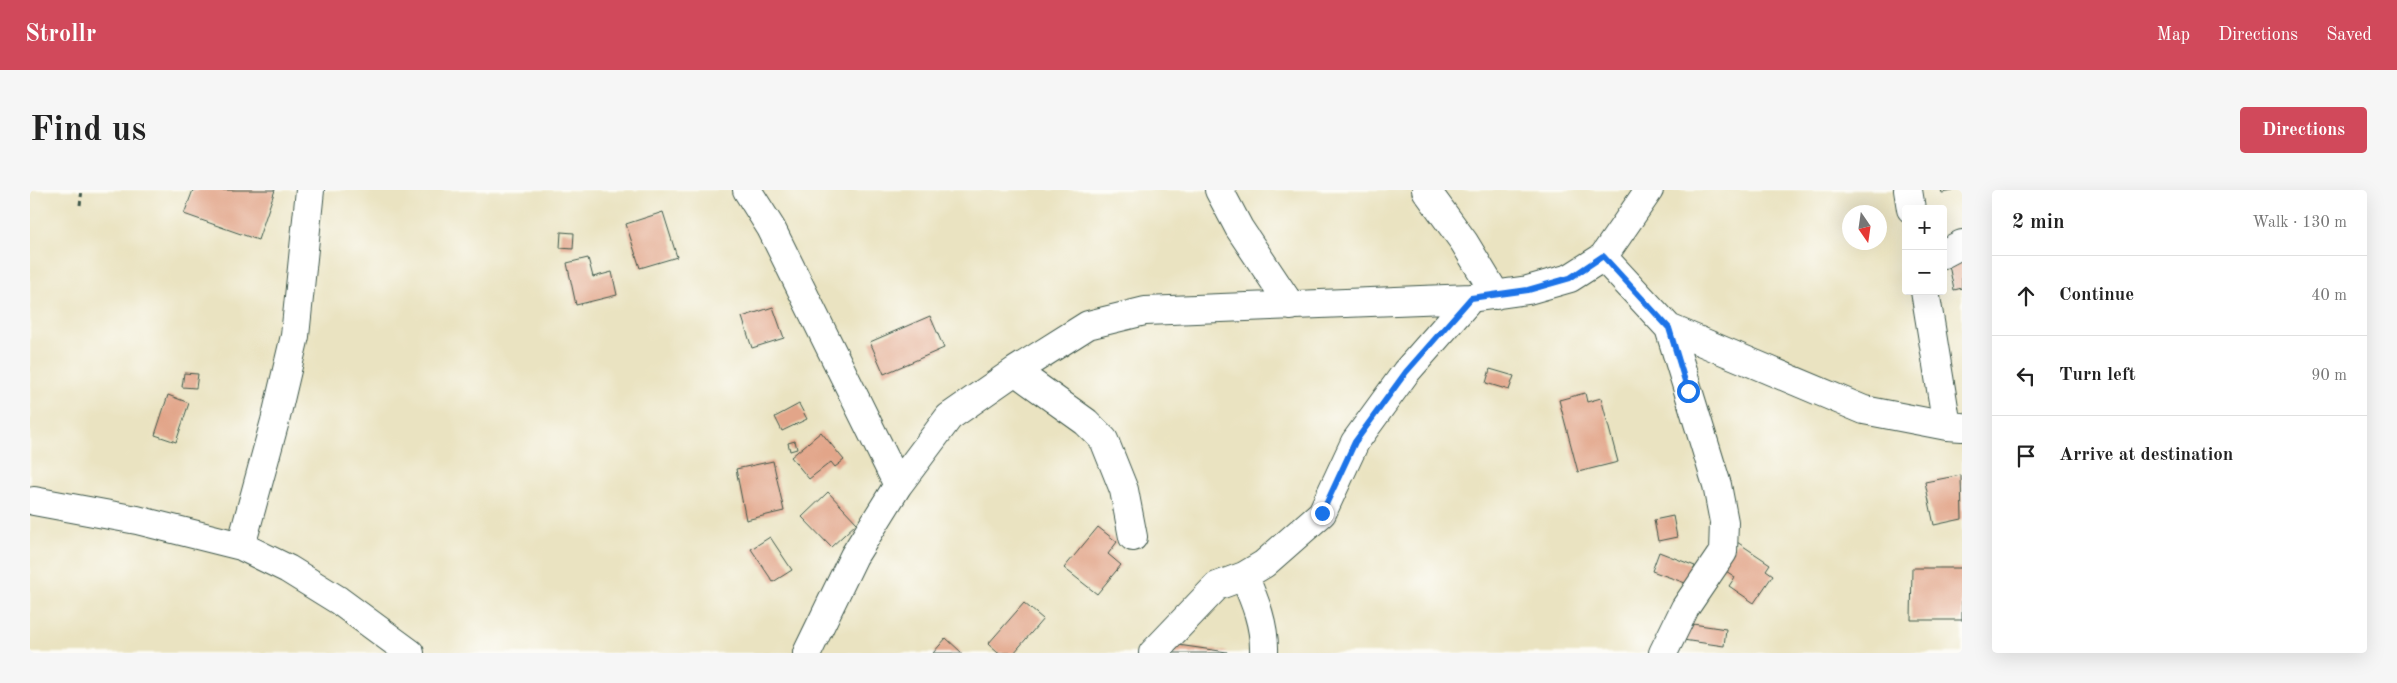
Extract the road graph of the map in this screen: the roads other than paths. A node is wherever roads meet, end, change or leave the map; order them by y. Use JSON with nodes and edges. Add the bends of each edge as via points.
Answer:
{"nodes":[{"id":1,"x":310,"y":190,"type":"edge"},
{"id":2,"x":746,"y":190,"type":"edge"},
{"id":3,"x":1219,"y":190,"type":"edge"},
{"id":4,"x":1426,"y":190,"type":"edge"},
{"id":5,"x":1650,"y":190,"type":"edge"},
{"id":6,"x":1908,"y":190,"type":"edge"},
{"id":7,"x":1910,"y":205,"type":"edge"},
{"id":8,"x":1962,"y":244,"type":"edge"},
{"id":9,"x":1947,"y":252,"type":"edge"},
{"id":10,"x":1603,"y":256,"type":"junction"},
{"id":11,"x":1926,"y":295,"type":"edge"},
{"id":12,"x":1484,"y":296,"type":"junction"},
{"id":13,"x":1291,"y":306,"type":"junction"},
{"id":14,"x":1669,"y":328,"type":"junction"},
{"id":15,"x":1015,"y":371,"type":"junction"},
{"id":16,"x":1954,"y":426,"type":"edge"},
{"id":17,"x":898,"y":485,"type":"junction"},
{"id":18,"x":34,"y":502,"type":"dead end"},
{"id":19,"x":1133,"y":537,"type":"dead end"},
{"id":20,"x":241,"y":546,"type":"junction"},
{"id":21,"x":1244,"y":576,"type":"junction"},
{"id":22,"x":410,"y":653,"type":"edge"},
{"id":23,"x":807,"y":653,"type":"edge"},
{"id":24,"x":1154,"y":653,"type":"edge"},
{"id":25,"x":1264,"y":653,"type":"edge"},
{"id":26,"x":1663,"y":653,"type":"edge"}],
"edges":[{"from":1,"to":20,"type":"street","via":[[295,336]]},
{"from":2,"to":17,"type":"street","via":[[772,228]]},
{"from":3,"to":13,"type":"street","via":[[1239,228]]},
{"from":4,"to":12,"type":"street","via":[[1464,242]]},
{"from":5,"to":10,"type":"street"},
{"from":6,"to":7,"type":"street"},
{"from":8,"to":9,"type":"street"},
{"from":10,"to":12,"type":"street","via":[[1570,278],[1528,290]]},
{"from":10,"to":14,"type":"street"},
{"from":11,"to":16,"type":"street"},
{"from":12,"to":13,"type":"street"},
{"from":12,"to":21,"type":"street","via":[[1406,372],[1355,442],[1322,513],[1264,564]]},
{"from":13,"to":15,"type":"street","via":[[1145,311],[1088,325]]},
{"from":14,"to":16,"type":"street","via":[[1864,410]]},
{"from":14,"to":26,"type":"street","via":[[1717,485],[1724,522],[1723,552],[1685,608]]},
{"from":15,"to":17,"type":"street","via":[[949,418]]},
{"from":15,"to":19,"type":"street","via":[[1086,422],[1104,440],[1124,490]]},
{"from":17,"to":23,"type":"street","via":[[854,556]]},
{"from":18,"to":20,"type":"street","via":[[137,520]]},
{"from":20,"to":22,"type":"street","via":[[288,569],[331,596]]},
{"from":21,"to":24,"type":"street","via":[[1217,586]]},
{"from":21,"to":25,"type":"street","via":[[1258,608]]}]}
